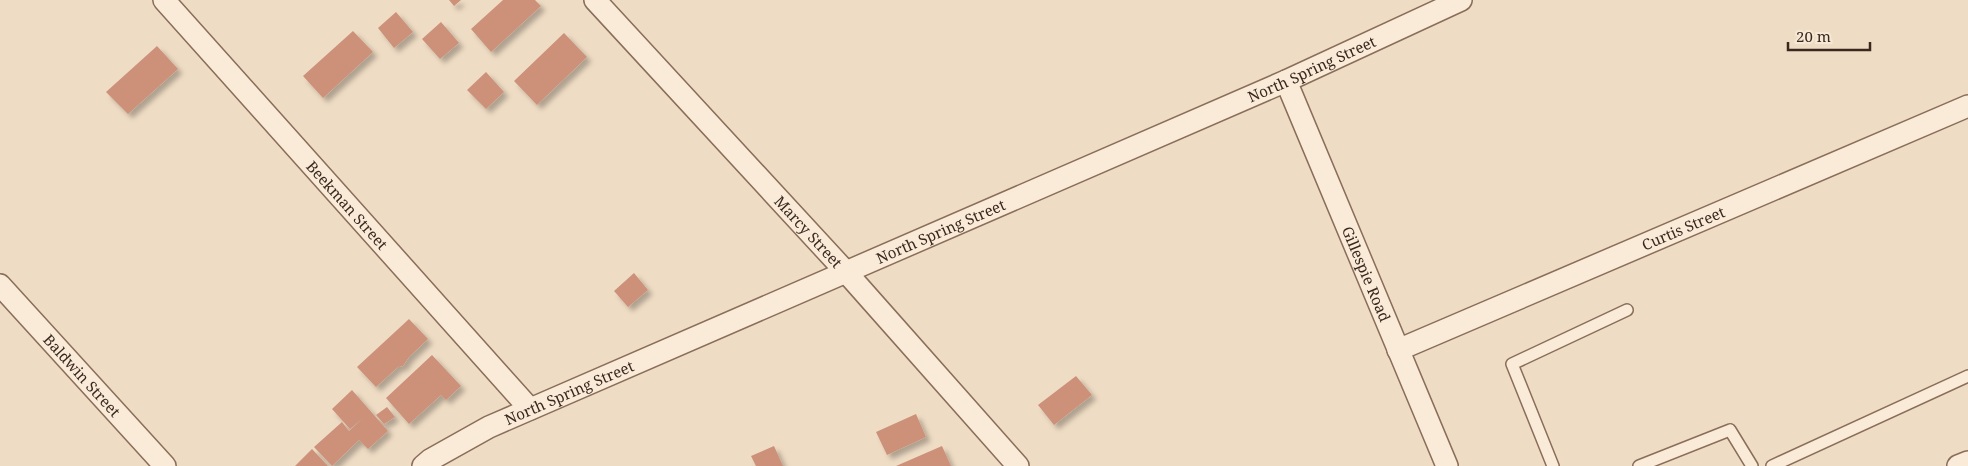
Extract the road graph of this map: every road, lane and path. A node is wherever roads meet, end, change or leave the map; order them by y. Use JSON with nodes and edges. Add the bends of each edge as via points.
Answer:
{"nodes":[{"id":1,"x":164,"y":0,"type":"edge"},
{"id":2,"x":596,"y":0,"type":"edge"},
{"id":3,"x":1461,"y":0,"type":"edge"},
{"id":4,"x":1286,"y":81,"type":"junction"},
{"id":5,"x":1968,"y":106,"type":"edge"},
{"id":6,"x":846,"y":272,"type":"junction"},
{"id":7,"x":0,"y":285,"type":"edge"},
{"id":8,"x":1627,"y":310,"type":"dead end"},
{"id":9,"x":1398,"y":350,"type":"junction"},
{"id":10,"x":1968,"y":376,"type":"edge"},
{"id":11,"x":530,"y":409,"type":"junction"},
{"id":12,"x":1968,"y":462,"type":"edge"},
{"id":13,"x":165,"y":466,"type":"edge"},
{"id":14,"x":423,"y":466,"type":"edge"},
{"id":15,"x":1018,"y":466,"type":"edge"},
{"id":16,"x":1447,"y":466,"type":"edge"},
{"id":17,"x":1553,"y":466,"type":"edge"},
{"id":18,"x":1639,"y":466,"type":"edge"},
{"id":19,"x":1752,"y":466,"type":"edge"},
{"id":20,"x":1772,"y":466,"type":"edge"},
{"id":21,"x":1958,"y":466,"type":"edge"}],
"edges":[{"from":1,"to":11,"type":"street","name":"Beekman Street"},
{"from":2,"to":6,"type":"street","name":"Marcy Street"},
{"from":3,"to":4,"type":"street","name":"North Spring Street"},
{"from":4,"to":6,"type":"street","name":"North Spring Street"},
{"from":4,"to":9,"type":"street","name":"Gillespie Road"},
{"from":5,"to":9,"type":"street","name":"Curtis Street"},
{"from":6,"to":11,"type":"street","name":"North Spring Street"},
{"from":6,"to":15,"type":"street","name":"Marcy Street"},
{"from":7,"to":13,"type":"street","name":"Baldwin Street"},
{"from":8,"to":17,"type":"lane","via":[[1512,364]]},
{"from":9,"to":16,"type":"street","name":"Gillespie Road"},
{"from":10,"to":20,"type":"lane"},
{"from":11,"to":14,"type":"street","name":"North Spring Street","via":[[489,427]]},
{"from":12,"to":21,"type":"street"},
{"from":18,"to":19,"type":"lane","via":[[1730,430]]}]}
